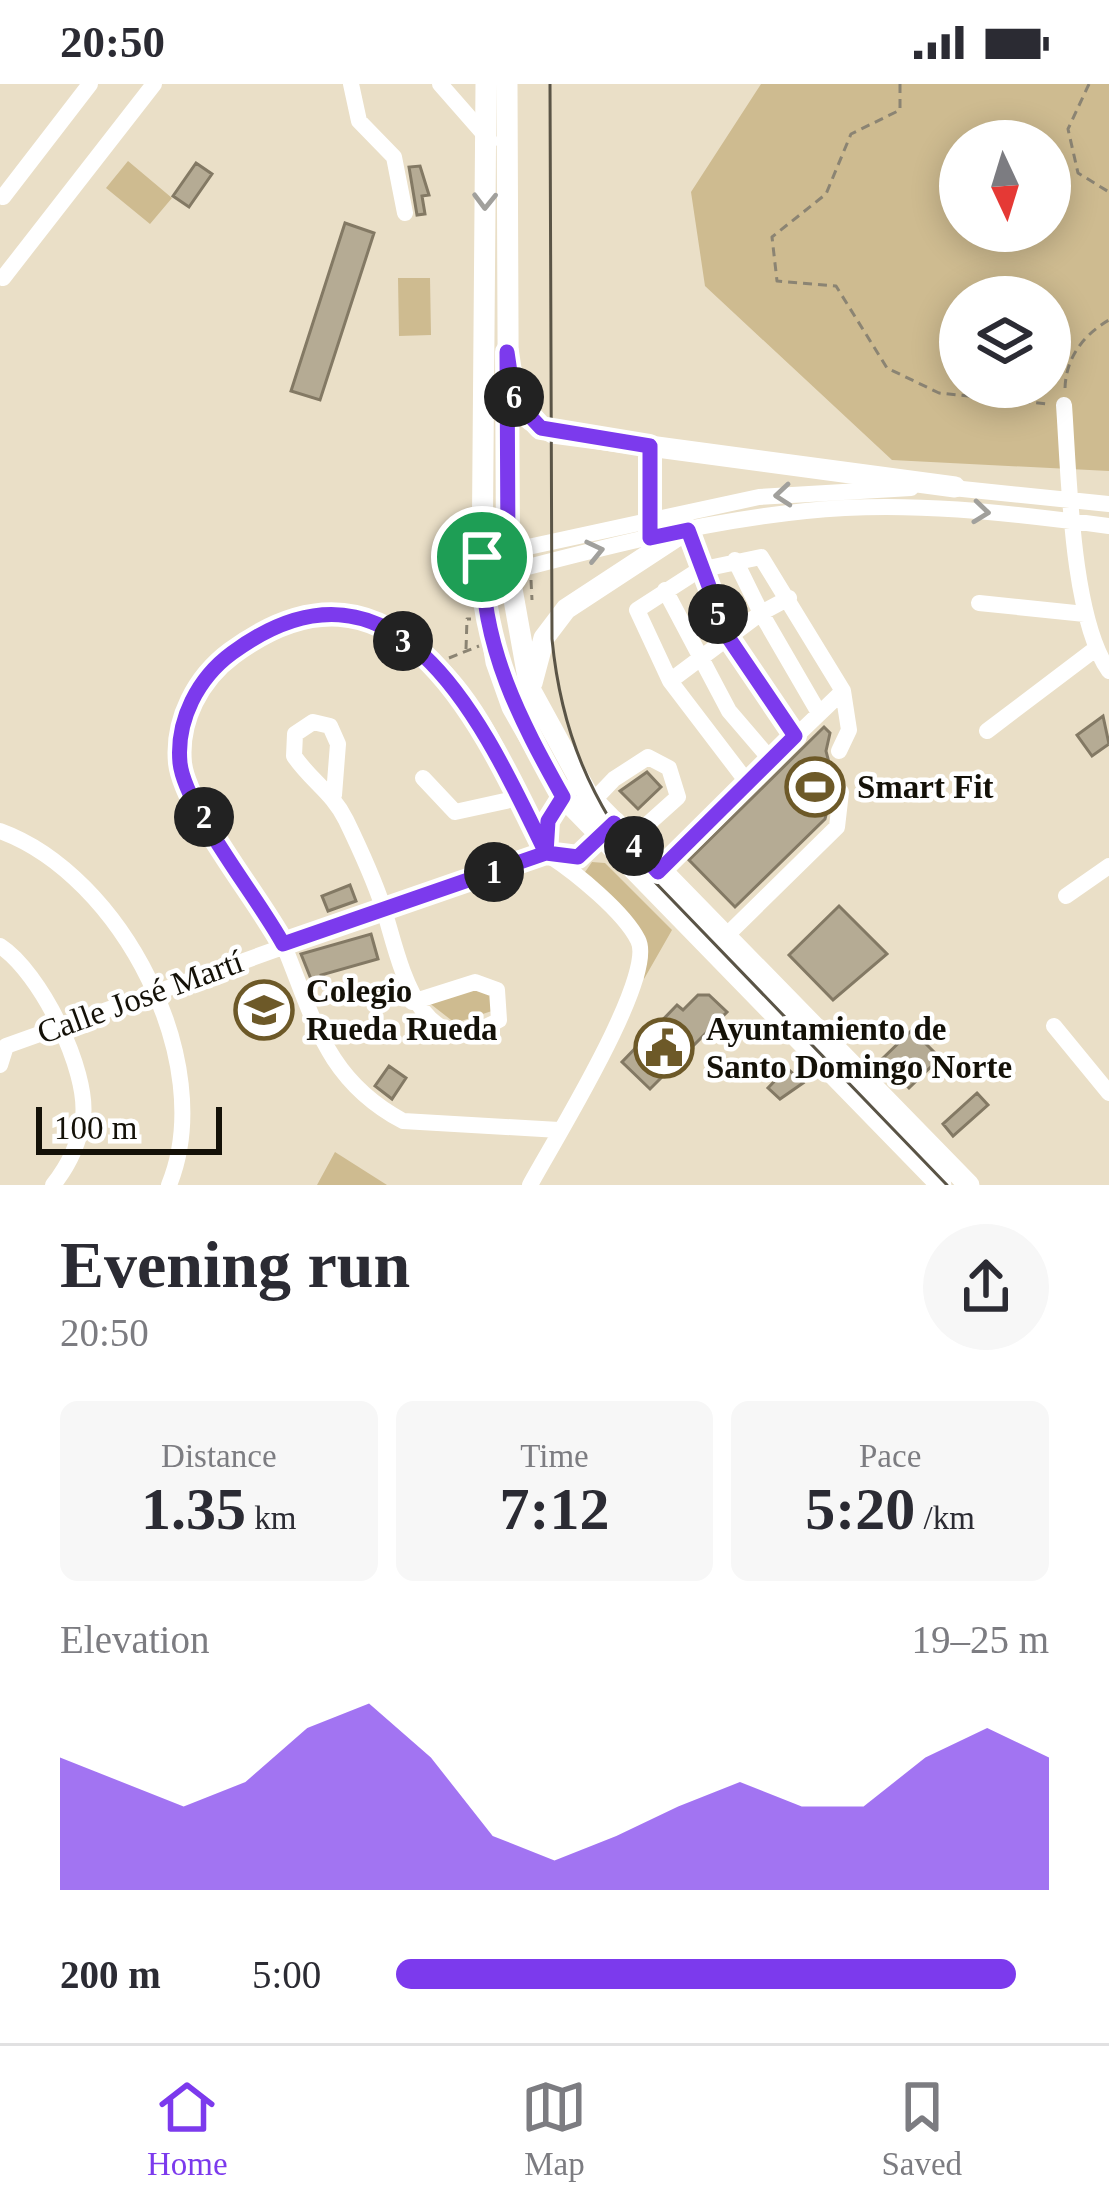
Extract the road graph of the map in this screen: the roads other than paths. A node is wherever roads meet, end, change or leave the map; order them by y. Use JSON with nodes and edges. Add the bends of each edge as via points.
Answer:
{"nodes":[{"id":1,"x":90,"y":84,"type":"edge"},
{"id":2,"x":154,"y":84,"type":"edge"},
{"id":3,"x":351,"y":84,"type":"edge"},
{"id":4,"x":440,"y":84,"type":"edge"},
{"id":5,"x":486,"y":84,"type":"edge"},
{"id":6,"x":507,"y":84,"type":"edge"},
{"id":7,"x":496,"y":142,"type":"junction"},
{"id":8,"x":2,"y":196,"type":"edge"},
{"id":9,"x":405,"y":213,"type":"dead end"},
{"id":10,"x":3,"y":278,"type":"dead end"},
{"id":11,"x":507,"y":352,"type":"junction"},
{"id":12,"x":1064,"y":408,"type":"edge"},
{"id":13,"x":650,"y":446,"type":"junction"},
{"id":14,"x":955,"y":487,"type":"junction"},
{"id":15,"x":1071,"y":499,"type":"junction"},
{"id":16,"x":1109,"y":504,"type":"edge"},
{"id":17,"x":652,"y":518,"type":"junction"},
{"id":18,"x":1076,"y":522,"type":"junction"},
{"id":19,"x":1109,"y":526,"type":"edge"},
{"id":20,"x":688,"y":530,"type":"junction"},
{"id":21,"x":650,"y":538,"type":"junction"},
{"id":22,"x":735,"y":560,"type":"junction"},
{"id":23,"x":509,"y":561,"type":"junction"},
{"id":24,"x":482,"y":568,"type":"junction"},
{"id":25,"x":699,"y":570,"type":"junction"},
{"id":26,"x":665,"y":590,"type":"junction"},
{"id":27,"x":789,"y":598,"type":"junction"},
{"id":28,"x":979,"y":603,"type":"dead end"},
{"id":29,"x":761,"y":613,"type":"junction"},
{"id":30,"x":1085,"y":614,"type":"junction"},
{"id":31,"x":728,"y":637,"type":"junction"},
{"id":32,"x":1094,"y":650,"type":"junction"},
{"id":33,"x":698,"y":658,"type":"junction"},
{"id":34,"x":1109,"y":671,"type":"edge"},
{"id":35,"x":670,"y":681,"type":"junction"},
{"id":36,"x":530,"y":689,"type":"junction"},
{"id":37,"x":843,"y":692,"type":"junction"},
{"id":38,"x":819,"y":712,"type":"junction"},
{"id":39,"x":987,"y":731,"type":"dead end"},
{"id":40,"x":795,"y":736,"type":"junction"},
{"id":41,"x":839,"y":752,"type":"dead end"},
{"id":42,"x":771,"y":760,"type":"junction"},
{"id":43,"x":423,"y":778,"type":"dead end"},
{"id":44,"x":578,"y":779,"type":"junction"},
{"id":45,"x":747,"y":782,"type":"junction"},
{"id":46,"x":842,"y":792,"type":"dead end"},
{"id":47,"x":334,"y":795,"type":"dead end"},
{"id":48,"x":563,"y":797,"type":"junction"},
{"id":49,"x":519,"y":798,"type":"junction"},
{"id":50,"x":593,"y":801,"type":"junction"},
{"id":51,"x":1,"y":829,"type":"edge"},
{"id":52,"x":609,"y":830,"type":"junction"},
{"id":53,"x":629,"y":841,"type":"junction"},
{"id":54,"x":546,"y":853,"type":"junction"},
{"id":55,"x":1109,"y":866,"type":"edge"},
{"id":56,"x":658,"y":872,"type":"junction"},
{"id":57,"x":1066,"y":896,"type":"dead end"},
{"id":58,"x":384,"y":911,"type":"junction"},
{"id":59,"x":725,"y":938,"type":"junction"},
{"id":60,"x":283,"y":944,"type":"junction"},
{"id":61,"x":0,"y":946,"type":"edge"},
{"id":62,"x":153,"y":989,"type":"junction"},
{"id":63,"x":412,"y":1002,"type":"junction"},
{"id":64,"x":60,"y":1025,"type":"junction"},
{"id":65,"x":1054,"y":1026,"type":"dead end"},
{"id":66,"x":3,"y":1045,"type":"edge"},
{"id":67,"x":0,"y":1065,"type":"edge"},
{"id":68,"x":1109,"y":1093,"type":"edge"},
{"id":69,"x":559,"y":1130,"type":"junction"},
{"id":70,"x":53,"y":1185,"type":"edge"},
{"id":71,"x":169,"y":1185,"type":"edge"},
{"id":72,"x":530,"y":1185,"type":"edge"},
{"id":73,"x":941,"y":1185,"type":"edge"},
{"id":74,"x":969,"y":1185,"type":"edge"}],
"edges":[{"from":1,"to":8,"type":"street"},
{"from":2,"to":10,"type":"street"},
{"from":3,"to":9,"type":"street","via":[[359,121],[394,157]]},
{"from":4,"to":7,"type":"street"},
{"from":5,"to":7,"type":"main road"},
{"from":6,"to":7,"type":"main road"},
{"from":7,"to":11,"type":"main road"},
{"from":7,"to":24,"type":"main road","one_way":true},
{"from":11,"to":13,"type":"main road","via":[[514,399],[541,428]]},
{"from":11,"to":23,"type":"main road"},
{"from":12,"to":15,"type":"street"},
{"from":13,"to":14,"type":"main road"},
{"from":13,"to":17,"type":"street"},
{"from":14,"to":15,"type":"street"},
{"from":14,"to":17,"type":"street","one_way":true,"via":[[759,497]]},
{"from":15,"to":16,"type":"street"},
{"from":15,"to":18,"type":"street"},
{"from":17,"to":21,"type":"street"},
{"from":17,"to":23,"type":"street"},
{"from":18,"to":19,"type":"street"},
{"from":20,"to":18,"type":"street","one_way":true,"via":[[856,508]]},
{"from":18,"to":30,"type":"street"},
{"from":20,"to":21,"type":"street"},
{"from":20,"to":25,"type":"street"},
{"from":20,"to":36,"type":"main road","via":[[566,609],[544,638]]},
{"from":23,"to":21,"type":"street","one_way":true},
{"from":22,"to":25,"type":"street"},
{"from":22,"to":27,"type":"street","via":[[761,556]]},
{"from":22,"to":29,"type":"street"},
{"from":23,"to":24,"type":"street"},
{"from":23,"to":36,"type":"main road"},
{"from":24,"to":48,"type":"main road","via":[[496,662]]},
{"from":25,"to":26,"type":"street"},
{"from":25,"to":31,"type":"street"},
{"from":26,"to":33,"type":"street"},
{"from":26,"to":35,"type":"street","via":[[639,605],[638,616]]},
{"from":27,"to":29,"type":"street"},
{"from":27,"to":37,"type":"street"},
{"from":28,"to":30,"type":"street"},
{"from":29,"to":31,"type":"street"},
{"from":29,"to":38,"type":"street"},
{"from":30,"to":32,"type":"street"},
{"from":31,"to":33,"type":"street"},
{"from":31,"to":40,"type":"street"},
{"from":32,"to":34,"type":"street"},
{"from":32,"to":39,"type":"street"},
{"from":33,"to":35,"type":"street"},
{"from":33,"to":42,"type":"street"},
{"from":35,"to":45,"type":"street"},
{"from":36,"to":44,"type":"main road"},
{"from":37,"to":38,"type":"street"},
{"from":37,"to":41,"type":"street","via":[[849,730]]},
{"from":38,"to":40,"type":"street"},
{"from":40,"to":42,"type":"street"},
{"from":42,"to":45,"type":"street"},
{"from":43,"to":49,"type":"street","via":[[455,812]]},
{"from":44,"to":48,"type":"street"},
{"from":44,"to":50,"type":"main road"},
{"from":45,"to":56,"type":"street"},
{"from":46,"to":59,"type":"street","via":[[837,827]]},
{"from":47,"to":58,"type":"street"},
{"from":48,"to":52,"type":"main road"},
{"from":48,"to":54,"type":"street","via":[[548,821]]},
{"from":49,"to":54,"type":"street"},
{"from":49,"to":60,"type":"street","via":[[473,712],[412,645],[345,614],[302,617],[256,637],[200,686],[181,735],[180,768]]},
{"from":50,"to":52,"type":"main road"},
{"from":50,"to":53,"type":"street","via":[[648,757],[669,768],[678,797]]},
{"from":51,"to":62,"type":"street","via":[[63,867],[106,908]]},
{"from":52,"to":53,"type":"main road"},
{"from":52,"to":54,"type":"street","name":"Calle José Martí","via":[[578,857]]},
{"from":52,"to":73,"type":"main road"},
{"from":53,"to":56,"type":"main road"},
{"from":54,"to":58,"type":"street","name":"Calle José Martí"},
{"from":54,"to":69,"type":"street","via":[[624,924],[641,958],[633,995]]},
{"from":55,"to":57,"type":"street"},
{"from":56,"to":59,"type":"main road"},
{"from":58,"to":60,"type":"street","name":"Calle José Martí"},
{"from":58,"to":63,"type":"street"},
{"from":59,"to":74,"type":"main road"},
{"from":60,"to":62,"type":"street","name":"Calle José Martí"},
{"from":60,"to":69,"type":"street","via":[[318,1039],[382,1110],[426,1126]]},
{"from":61,"to":64,"type":"street","via":[[33,977]]},
{"from":62,"to":64,"type":"street","name":"Calle José Martí"},
{"from":62,"to":71,"type":"street","via":[[184,1100]]},
{"from":63,"to":63,"type":"street","via":[[454,1030],[487,1027],[502,1010],[497,991],[476,982]]},
{"from":64,"to":66,"type":"street","name":"Calle José Martí"},
{"from":64,"to":70,"type":"street","via":[[84,1114],[70,1163]]},
{"from":65,"to":68,"type":"street"},
{"from":66,"to":67,"type":"street"},
{"from":69,"to":72,"type":"street"}]}
